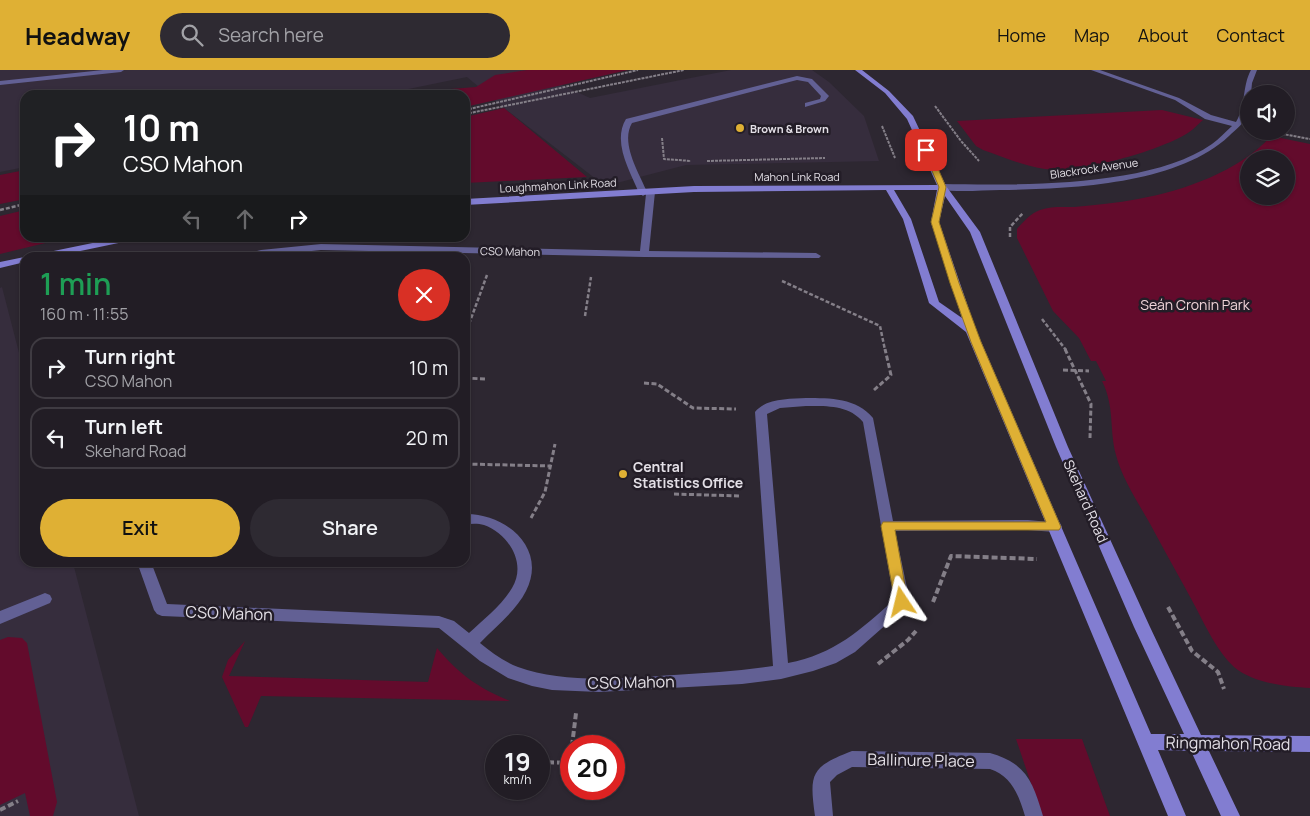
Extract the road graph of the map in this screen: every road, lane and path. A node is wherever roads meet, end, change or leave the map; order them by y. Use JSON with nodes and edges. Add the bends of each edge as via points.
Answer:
{"nodes":[{"id":1,"x":121,"y":70,"type":"edge"},
{"id":2,"x":638,"y":70,"type":"edge"},
{"id":3,"x":684,"y":70,"type":"edge"},
{"id":4,"x":858,"y":70,"type":"edge"},
{"id":5,"x":1094,"y":70,"type":"edge"},
{"id":6,"x":1254,"y":70,"type":"edge"},
{"id":7,"x":0,"y":83,"type":"edge"},
{"id":8,"x":808,"y":105,"type":"dead end"},
{"id":9,"x":470,"y":109,"type":"edge"},
{"id":10,"x":470,"y":113,"type":"edge"},
{"id":11,"x":1238,"y":125,"type":"junction"},
{"id":12,"x":661,"y":134,"type":"dead end"},
{"id":13,"x":1295,"y":136,"type":"edge"},
{"id":14,"x":1310,"y":139,"type":"edge"},
{"id":15,"x":825,"y":158,"type":"dead end"},
{"id":16,"x":692,"y":161,"type":"dead end"},
{"id":17,"x":702,"y":161,"type":"dead end"},
{"id":18,"x":942,"y":187,"type":"junction"},
{"id":19,"x":890,"y":188,"type":"junction"},
{"id":20,"x":647,"y":193,"type":"junction"},
{"id":21,"x":470,"y":202,"type":"edge"},
{"id":22,"x":20,"y":205,"type":"edge"},
{"id":23,"x":1030,"y":209,"type":"dead end"},
{"id":24,"x":0,"y":210,"type":"edge"},
{"id":25,"x":1010,"y":237,"type":"dead end"},
{"id":26,"x":109,"y":242,"type":"edge"},
{"id":27,"x":60,"y":252,"type":"edge"},
{"id":28,"x":283,"y":252,"type":"edge"},
{"id":29,"x":644,"y":254,"type":"junction"},
{"id":30,"x":816,"y":256,"type":"dead end"},
{"id":31,"x":20,"y":260,"type":"edge"},
{"id":32,"x":0,"y":265,"type":"edge"},
{"id":33,"x":488,"y":270,"type":"dead end"},
{"id":34,"x":593,"y":270,"type":"dead end"},
{"id":35,"x":778,"y":279,"type":"dead end"},
{"id":36,"x":585,"y":316,"type":"dead end"},
{"id":37,"x":470,"y":321,"type":"edge"},
{"id":38,"x":971,"y":330,"type":"junction"},
{"id":39,"x":1071,"y":359,"type":"dead end"},
{"id":40,"x":1063,"y":370,"type":"dead end"},
{"id":41,"x":1077,"y":370,"type":"junction"},
{"id":42,"x":1089,"y":371,"type":"dead end"},
{"id":43,"x":470,"y":378,"type":"edge"},
{"id":44,"x":485,"y":378,"type":"dead end"},
{"id":45,"x":1082,"y":380,"type":"dead end"},
{"id":46,"x":644,"y":383,"type":"dead end"},
{"id":47,"x":854,"y":408,"type":"junction"},
{"id":48,"x":765,"y":409,"type":"junction"},
{"id":49,"x":555,"y":444,"type":"dead end"},
{"id":50,"x":470,"y":464,"type":"edge"},
{"id":51,"x":551,"y":466,"type":"junction"},
{"id":52,"x":674,"y":494,"type":"dead end"},
{"id":53,"x":768,"y":497,"type":"junction"},
{"id":54,"x":470,"y":519,"type":"edge"},
{"id":55,"x":888,"y":526,"type":"junction"},
{"id":56,"x":1055,"y":527,"type":"junction"},
{"id":57,"x":515,"y":539,"type":"junction"},
{"id":58,"x":146,"y":567,"type":"edge"},
{"id":59,"x":45,"y":599,"type":"dead end"},
{"id":60,"x":0,"y":618,"type":"edge"},
{"id":61,"x":469,"y":643,"type":"junction"},
{"id":62,"x":1192,"y":651,"type":"dead end"},
{"id":63,"x":781,"y":672,"type":"junction"},
{"id":64,"x":1224,"y":689,"type":"dead end"},
{"id":65,"x":1146,"y":742,"type":"junction"},
{"id":66,"x":1196,"y":742,"type":"junction"},
{"id":67,"x":1310,"y":744,"type":"edge"},
{"id":68,"x":18,"y":801,"type":"dead end"},
{"id":69,"x":0,"y":810,"type":"edge"},
{"id":70,"x":824,"y":816,"type":"edge"},
{"id":71,"x":1034,"y":816,"type":"edge"},
{"id":72,"x":1177,"y":816,"type":"edge"},
{"id":73,"x":1231,"y":816,"type":"edge"}],
"edges":[{"from":1,"to":7,"type":"street"},
{"from":2,"to":9,"type":"path"},
{"from":3,"to":10,"type":"path"},
{"from":4,"to":18,"type":"street","name":"Skehard Road","via":[[897,102],[910,118]]},
{"from":5,"to":11,"type":"street","via":[[1177,99],[1208,117]]},
{"from":6,"to":11,"type":"street","via":[[1249,78],[1245,110]]},
{"from":8,"to":20,"type":"street","via":[[823,100],[825,96],[810,80],[796,78],[629,121],[624,129],[626,152]]},
{"from":11,"to":18,"type":"street","name":"Blackrock Avenue","via":[[1202,152],[1172,165],[1121,178],[1041,186]]},
{"from":12,"to":16,"type":"path","via":[[664,160]]},
{"from":13,"to":14,"type":"path"},
{"from":15,"to":17,"type":"path"},
{"from":18,"to":19,"type":"street","name":"Mahon Link Road"},
{"from":18,"to":38,"type":"street","via":[[935,222]]},
{"from":18,"to":66,"type":"street","name":"Skehard Road","via":[[975,232],[1062,447]]},
{"from":19,"to":20,"type":"street","name":"Mahon Link Road","via":[[765,188]]},
{"from":19,"to":38,"type":"street","via":[[906,219],[934,303]]},
{"from":20,"to":21,"type":"street","name":"Loughmahon Link Road"},
{"from":20,"to":29,"type":"street"},
{"from":22,"to":24,"type":"path"},
{"from":23,"to":25,"type":"path","via":[[1010,227]]},
{"from":26,"to":27,"type":"street"},
{"from":28,"to":29,"type":"street","name":"CSO Mahon","via":[[321,247]]},
{"from":29,"to":30,"type":"street","name":"CSO Mahon"},
{"from":31,"to":32,"type":"street"},
{"from":33,"to":37,"type":"path"},
{"from":34,"to":36,"type":"path"},
{"from":35,"to":47,"type":"path","via":[[880,326],[891,375]]},
{"from":38,"to":56,"type":"street"},
{"from":39,"to":41,"type":"path"},
{"from":40,"to":41,"type":"path"},
{"from":41,"to":42,"type":"path"},
{"from":41,"to":45,"type":"path"},
{"from":43,"to":44,"type":"path"},
{"from":46,"to":48,"type":"path","via":[[657,384],[693,408]]},
{"from":47,"to":48,"type":"street","via":[[842,404],[786,402]]},
{"from":47,"to":55,"type":"street","via":[[868,421]]},
{"from":48,"to":53,"type":"street","via":[[761,412]]},
{"from":49,"to":51,"type":"path"},
{"from":50,"to":51,"type":"path"},
{"from":51,"to":57,"type":"path","via":[[540,506]]},
{"from":52,"to":53,"type":"path"},
{"from":53,"to":63,"type":"street"},
{"from":54,"to":57,"type":"street","via":[[486,520]]},
{"from":55,"to":56,"type":"street"},
{"from":55,"to":63,"type":"street","name":"CSO Mahon","via":[[902,602],[848,649],[815,664]]},
{"from":56,"to":65,"type":"street"},
{"from":57,"to":61,"type":"street","via":[[522,553],[524,573],[519,590]]},
{"from":58,"to":61,"type":"street","name":"CSO Mahon","via":[[162,610],[440,622],[450,625]]},
{"from":59,"to":60,"type":"street"},
{"from":61,"to":63,"type":"street","name":"CSO Mahon","via":[[515,673],[548,681],[644,684]]},
{"from":62,"to":64,"type":"path","via":[[1218,672]]},
{"from":65,"to":66,"type":"street","name":"Ringmahon Road"},
{"from":65,"to":72,"type":"street"},
{"from":66,"to":67,"type":"street","name":"Ringmahon Road"},
{"from":66,"to":73,"type":"street","name":"Skehard Road"},
{"from":68,"to":69,"type":"path"},
{"from":70,"to":71,"type":"street","name":"Ballinure Place","via":[[820,783],[824,773],[852,759],[1003,763],[1020,778]]}]}
